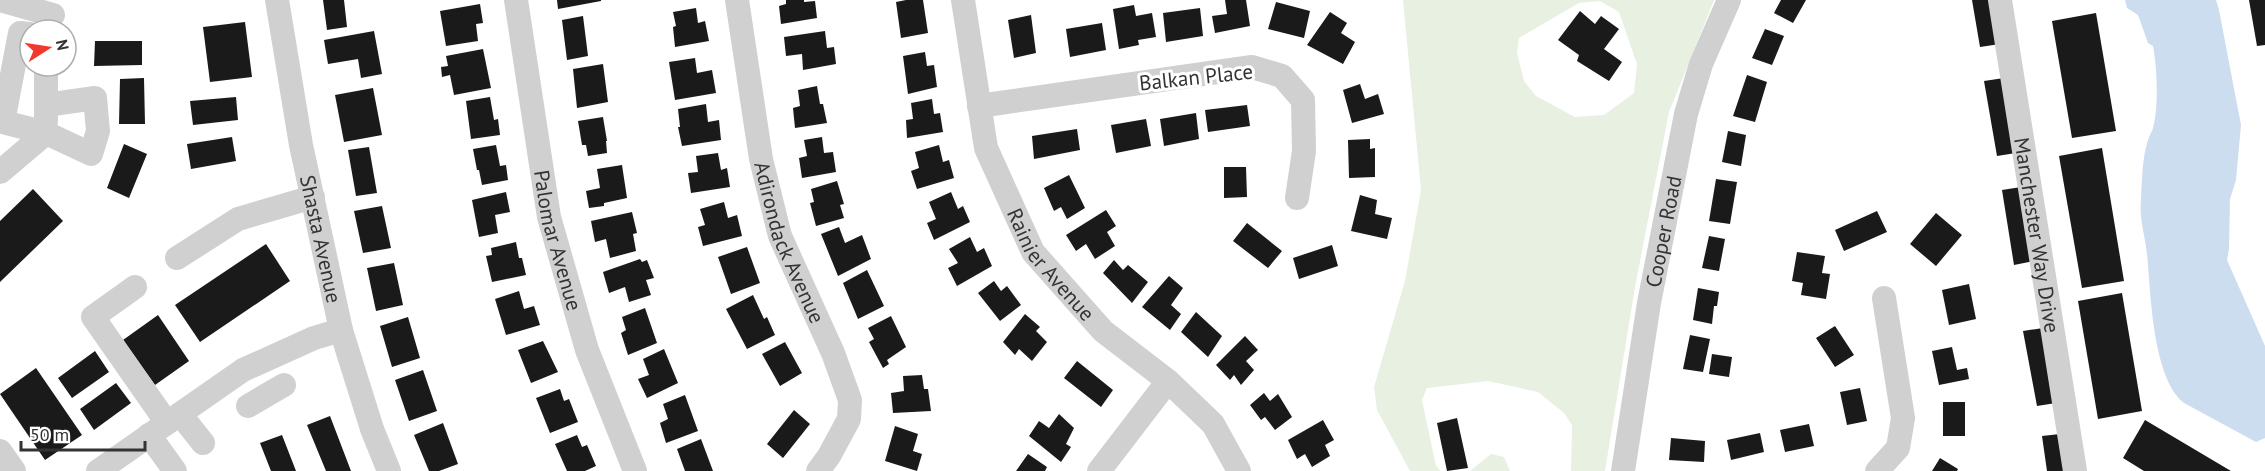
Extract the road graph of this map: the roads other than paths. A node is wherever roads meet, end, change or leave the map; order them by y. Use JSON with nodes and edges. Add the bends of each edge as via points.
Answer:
{"nodes":[{"id":1,"x":0,"y":0,"type":"edge"},
{"id":2,"x":277,"y":0,"type":"edge"},
{"id":3,"x":516,"y":0,"type":"edge"},
{"id":4,"x":737,"y":0,"type":"edge"},
{"id":5,"x":963,"y":0,"type":"edge"},
{"id":6,"x":1729,"y":0,"type":"edge"},
{"id":7,"x":2000,"y":0,"type":"edge"},
{"id":8,"x":56,"y":15,"type":"edge"},
{"id":9,"x":18,"y":43,"type":"edge"},
{"id":10,"x":46,"y":78,"type":"edge"},
{"id":11,"x":46,"y":105,"type":"junction"},
{"id":12,"x":979,"y":105,"type":"junction"},
{"id":13,"x":46,"y":133,"type":"junction"},
{"id":14,"x":0,"y":172,"type":"edge"},
{"id":15,"x":313,"y":196,"type":"junction"},
{"id":16,"x":1297,"y":198,"type":"dead end"},
{"id":17,"x":177,"y":258,"type":"dead end"},
{"id":18,"x":135,"y":287,"type":"dead end"},
{"id":19,"x":1884,"y":298,"type":"dead end"},
{"id":20,"x":341,"y":330,"type":"junction"},
{"id":21,"x":251,"y":367,"type":"junction"},
{"id":22,"x":1168,"y":381,"type":"junction"},
{"id":23,"x":266,"y":395,"type":"dead end"},
{"id":24,"x":165,"y":424,"type":"junction"},
{"id":25,"x":203,"y":443,"type":"dead end"},
{"id":26,"x":0,"y":452,"type":"edge"},
{"id":27,"x":122,"y":464,"type":"edge"},
{"id":28,"x":14,"y":471,"type":"edge"},
{"id":29,"x":98,"y":471,"type":"edge"},
{"id":30,"x":176,"y":471,"type":"edge"},
{"id":31,"x":389,"y":471,"type":"edge"},
{"id":32,"x":635,"y":471,"type":"edge"},
{"id":33,"x":818,"y":471,"type":"edge"},
{"id":34,"x":1099,"y":471,"type":"edge"},
{"id":35,"x":1239,"y":471,"type":"edge"},
{"id":36,"x":1623,"y":471,"type":"edge"},
{"id":37,"x":1877,"y":471,"type":"edge"},
{"id":38,"x":2075,"y":471,"type":"edge"}],
"edges":[{"from":1,"to":8,"type":"street"},
{"from":2,"to":15,"type":"street","name":"Shasta Avenue"},
{"from":3,"to":32,"type":"street","name":"Palomar Avenue","via":[[549,217],[588,350]]},
{"from":4,"to":33,"type":"street","name":"Adirondack Avenue","via":[[761,159],[780,236],[850,400],[849,419]]},
{"from":5,"to":12,"type":"street","name":"Rainier Avenue"},
{"from":6,"to":36,"type":"street","name":"Cooper Road","via":[[1701,64],[1686,114],[1649,303]]},
{"from":7,"to":38,"type":"street","name":"Manchester Way Drive"},
{"from":9,"to":13,"type":"street","via":[[3,122]]},
{"from":10,"to":11,"type":"street"},
{"from":11,"to":13,"type":"street"},
{"from":11,"to":13,"type":"street","via":[[95,98],[98,131],[88,163]]},
{"from":12,"to":16,"type":"street","name":"Balkan Place","via":[[1252,67],[1282,76],[1303,100],[1304,151]]},
{"from":12,"to":22,"type":"street","name":"Rainier Avenue","via":[[986,148],[1033,252],[1103,331]]},
{"from":13,"to":14,"type":"street"},
{"from":15,"to":17,"type":"street","via":[[238,219]]},
{"from":15,"to":20,"type":"street","name":"Shasta Avenue"},
{"from":18,"to":24,"type":"street","via":[[93,317]]},
{"from":19,"to":37,"type":"street","via":[[1903,418],[1898,448]]},
{"from":20,"to":21,"type":"street"},
{"from":20,"to":31,"type":"street","name":"Shasta Avenue"},
{"from":21,"to":23,"type":"street"},
{"from":21,"to":24,"type":"street"},
{"from":22,"to":34,"type":"street"},
{"from":22,"to":35,"type":"street","name":"Rainier Avenue","via":[[1213,424]]},
{"from":24,"to":25,"type":"street"},
{"from":24,"to":27,"type":"street"},
{"from":24,"to":30,"type":"street"},
{"from":26,"to":28,"type":"street"},
{"from":27,"to":29,"type":"street"}]}
